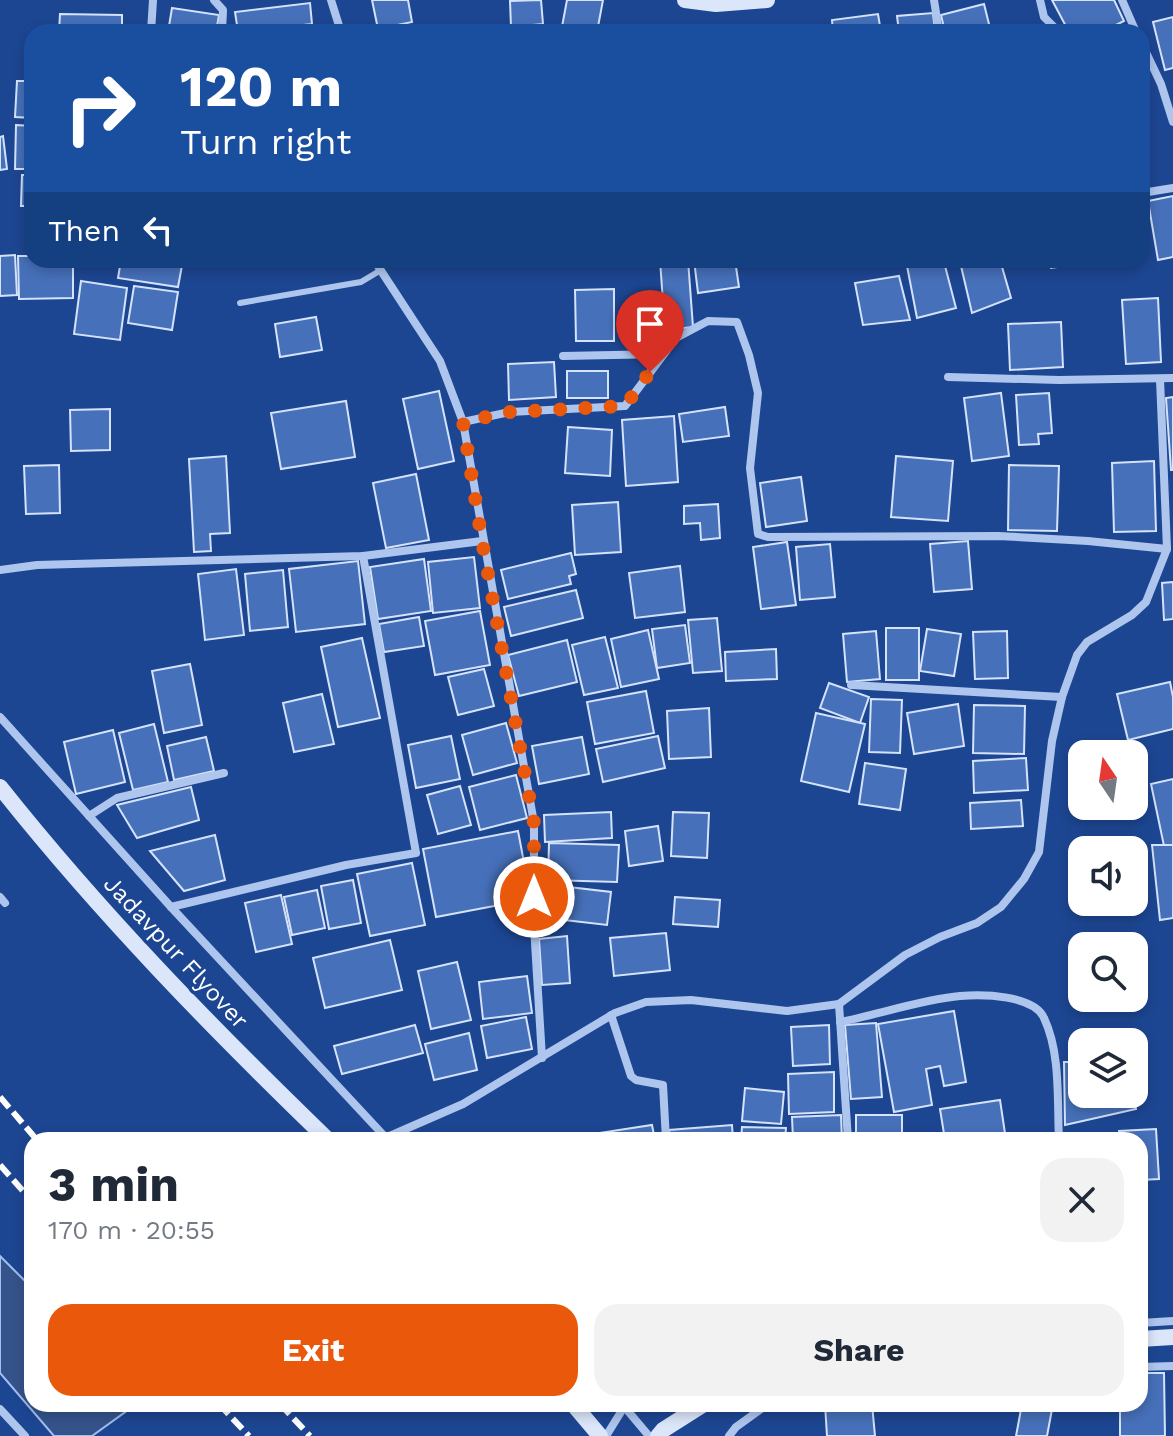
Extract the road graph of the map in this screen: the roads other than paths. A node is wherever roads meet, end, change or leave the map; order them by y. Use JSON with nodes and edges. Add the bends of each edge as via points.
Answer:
{"nodes":[{"id":1,"x":153,"y":0,"type":"edge"},
{"id":2,"x":214,"y":0,"type":"edge"},
{"id":3,"x":331,"y":0,"type":"edge"},
{"id":4,"x":685,"y":0,"type":"edge"},
{"id":5,"x":767,"y":0,"type":"edge"},
{"id":6,"x":934,"y":0,"type":"edge"},
{"id":7,"x":1040,"y":0,"type":"edge"},
{"id":8,"x":1122,"y":0,"type":"edge"},
{"id":9,"x":152,"y":24,"type":"edge"},
{"id":10,"x":222,"y":24,"type":"edge"},
{"id":11,"x":338,"y":24,"type":"edge"},
{"id":12,"x":938,"y":24,"type":"edge"},
{"id":13,"x":1051,"y":24,"type":"edge"},
{"id":14,"x":1132,"y":24,"type":"edge"},
{"id":15,"x":1150,"y":61,"type":"edge"},
{"id":16,"x":1173,"y":122,"type":"edge"},
{"id":17,"x":1173,"y":188,"type":"edge"},
{"id":18,"x":1150,"y":192,"type":"edge"},
{"id":19,"x":381,"y":270,"type":"joint"},
{"id":20,"x":240,"y":303,"type":"dead end"},
{"id":21,"x":663,"y":354,"type":"junction"},
{"id":22,"x":563,"y":356,"type":"dead end"},
{"id":23,"x":948,"y":377,"type":"dead end"},
{"id":24,"x":1173,"y":378,"type":"edge"},
{"id":25,"x":1160,"y":379,"type":"junction"},
{"id":26,"x":463,"y":422,"type":"junction"},
{"id":27,"x":482,"y":541,"type":"junction"},
{"id":28,"x":1167,"y":549,"type":"junction"},
{"id":29,"x":363,"y":556,"type":"junction"},
{"id":30,"x":0,"y":570,"type":"edge"},
{"id":31,"x":851,"y":685,"type":"dead end"},
{"id":32,"x":1062,"y":697,"type":"junction"},
{"id":33,"x":0,"y":717,"type":"edge"},
{"id":34,"x":224,"y":773,"type":"dead end"},
{"id":35,"x":0,"y":787,"type":"edge"},
{"id":36,"x":89,"y":816,"type":"junction"},
{"id":37,"x":171,"y":907,"type":"junction"},
{"id":38,"x":839,"y":1004,"type":"junction"},
{"id":39,"x":611,"y":1015,"type":"junction"},
{"id":40,"x":840,"y":1022,"type":"junction"},
{"id":41,"x":542,"y":1058,"type":"junction"},
{"id":42,"x":320,"y":1132,"type":"edge"},
{"id":43,"x":380,"y":1132,"type":"edge"},
{"id":44,"x":401,"y":1132,"type":"edge"},
{"id":45,"x":666,"y":1132,"type":"edge"},
{"id":46,"x":847,"y":1132,"type":"edge"},
{"id":47,"x":1058,"y":1132,"type":"edge"},
{"id":48,"x":1173,"y":1321,"type":"edge"},
{"id":49,"x":1148,"y":1323,"type":"edge"},
{"id":50,"x":1173,"y":1337,"type":"edge"},
{"id":51,"x":1148,"y":1339,"type":"edge"},
{"id":52,"x":1173,"y":1366,"type":"edge"},
{"id":53,"x":1148,"y":1367,"type":"edge"},
{"id":54,"x":0,"y":1409,"type":"edge"},
{"id":55,"x":580,"y":1412,"type":"edge"},
{"id":56,"x":620,"y":1412,"type":"edge"},
{"id":57,"x":630,"y":1412,"type":"edge"},
{"id":58,"x":691,"y":1412,"type":"edge"},
{"id":59,"x":757,"y":1412,"type":"edge"},
{"id":60,"x":25,"y":1436,"type":"edge"},
{"id":61,"x":603,"y":1436,"type":"edge"},
{"id":62,"x":649,"y":1436,"type":"edge"},
{"id":63,"x":658,"y":1436,"type":"edge"},
{"id":64,"x":729,"y":1436,"type":"edge"}],
"edges":[{"from":1,"to":9,"type":"street"},
{"from":2,"to":10,"type":"street","via":[[223,10]]},
{"from":3,"to":11,"type":"street"},
{"from":4,"to":5,"type":"main road"},
{"from":6,"to":12,"type":"street"},
{"from":7,"to":13,"type":"street"},
{"from":8,"to":14,"type":"street"},
{"from":15,"to":16,"type":"street"},
{"from":17,"to":18,"type":"street"},
{"from":19,"to":20,"type":"lane","via":[[361,282]]},
{"from":19,"to":26,"type":"street","via":[[440,361]]},
{"from":21,"to":22,"type":"street"},
{"from":21,"to":26,"type":"street","via":[[625,406],[510,412]]},
{"from":21,"to":28,"type":"street","via":[[676,338],[708,321],[737,322],[758,393],[750,468],[758,534],[998,536]]},
{"from":23,"to":25,"type":"street"},
{"from":24,"to":25,"type":"street"},
{"from":25,"to":28,"type":"street"},
{"from":26,"to":27,"type":"street"},
{"from":27,"to":29,"type":"street"},
{"from":27,"to":41,"type":"street","via":[[534,823]]},
{"from":28,"to":32,"type":"street","via":[[1146,602],[1087,642]]},
{"from":29,"to":30,"type":"street"},
{"from":29,"to":37,"type":"street","via":[[416,853]]},
{"from":31,"to":32,"type":"street"},
{"from":32,"to":38,"type":"street","via":[[1039,852],[1024,879],[1001,907],[905,955]]},
{"from":33,"to":36,"type":"street"},
{"from":34,"to":36,"type":"street","via":[[117,798]]},
{"from":35,"to":42,"type":"main road","name":"Jadavpur Flyover","via":[[143,955]]},
{"from":36,"to":37,"type":"street"},
{"from":37,"to":43,"type":"street"},
{"from":38,"to":39,"type":"street","via":[[787,1011],[691,1000],[646,1002]]},
{"from":38,"to":40,"type":"street"},
{"from":39,"to":41,"type":"street"},
{"from":39,"to":45,"type":"street","via":[[631,1076],[663,1085]]},
{"from":40,"to":46,"type":"street"},
{"from":40,"to":47,"type":"street","via":[[960,996],[1033,1005],[1044,1016],[1053,1048]]},
{"from":41,"to":44,"type":"street"},
{"from":48,"to":49,"type":"street"},
{"from":50,"to":51,"type":"main road"},
{"from":52,"to":53,"type":"street"},
{"from":54,"to":60,"type":"street"},
{"from":55,"to":61,"type":"main road"},
{"from":56,"to":61,"type":"street"},
{"from":57,"to":62,"type":"street"},
{"from":58,"to":63,"type":"main road"},
{"from":59,"to":64,"type":"street"}]}
